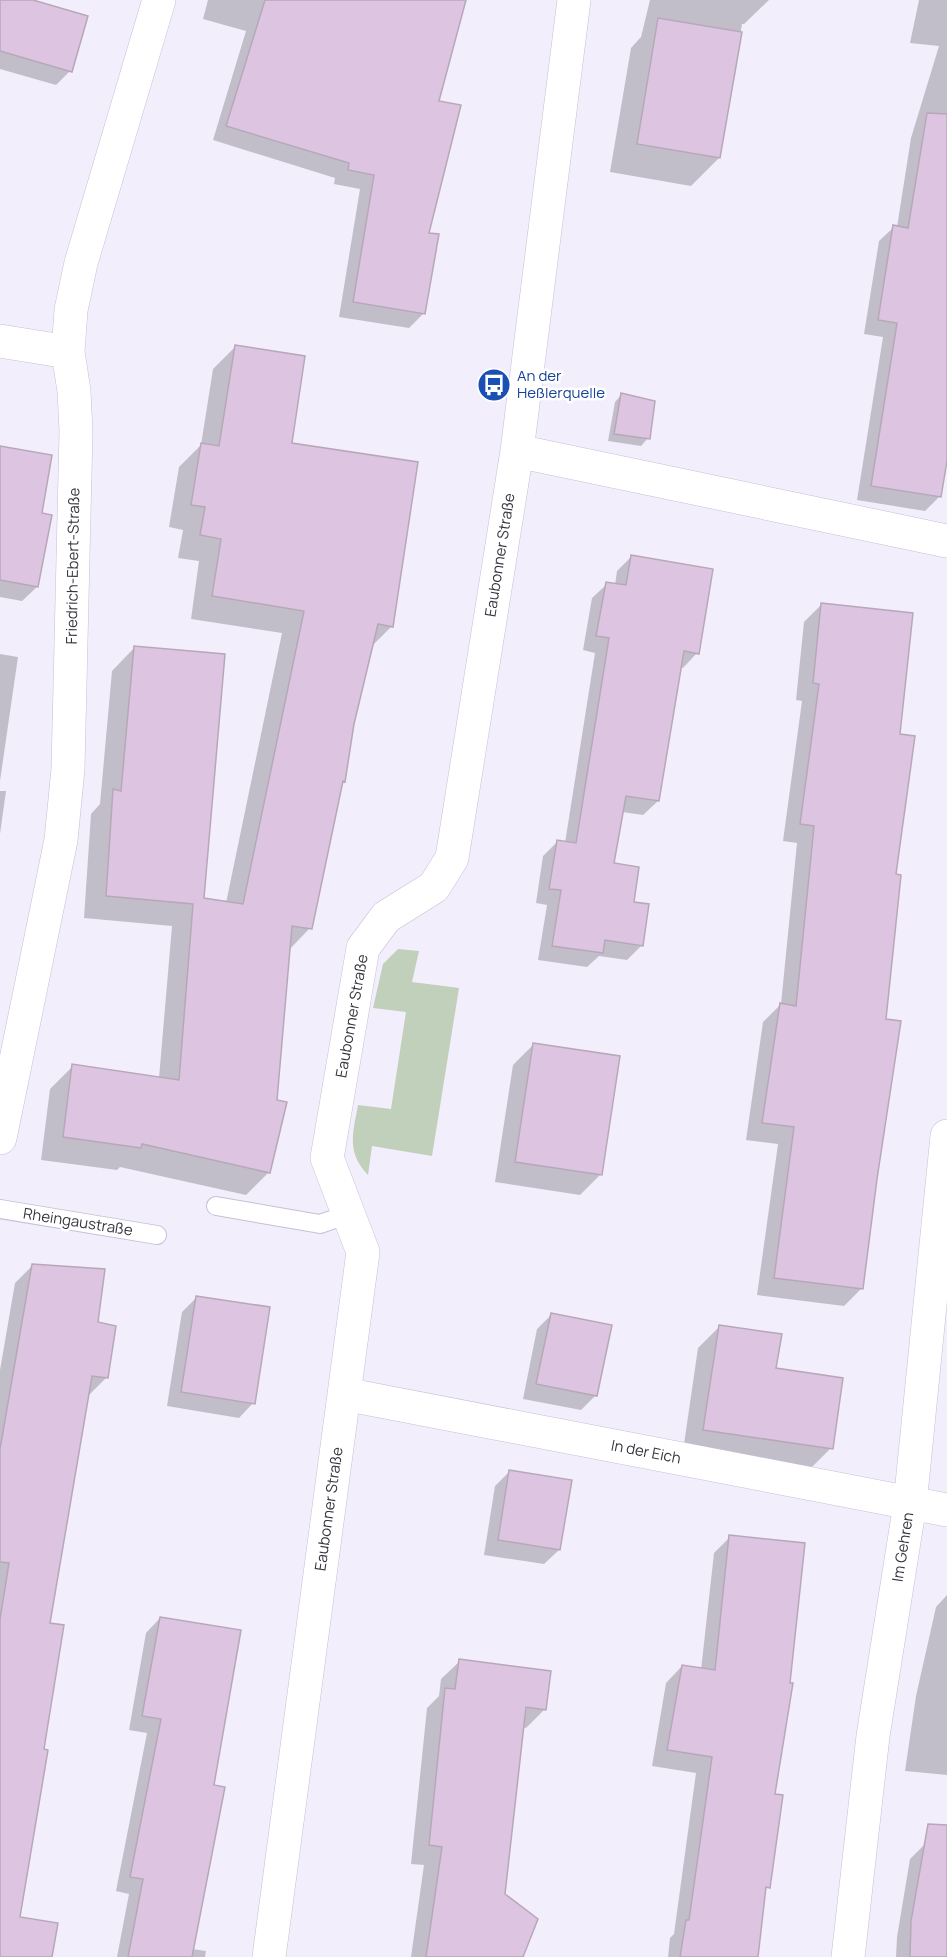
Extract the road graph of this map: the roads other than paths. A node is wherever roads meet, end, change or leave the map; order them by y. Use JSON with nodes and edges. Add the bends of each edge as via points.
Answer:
{"nodes":[{"id":1,"x":159,"y":0,"type":"edge"},
{"id":2,"x":574,"y":0,"type":"edge"},
{"id":3,"x":0,"y":341,"type":"edge"},
{"id":4,"x":68,"y":352,"type":"junction"},
{"id":5,"x":517,"y":451,"type":"junction"},
{"id":6,"x":947,"y":541,"type":"edge"},
{"id":7,"x":947,"y":1136,"type":"edge"},
{"id":8,"x":0,"y":1138,"type":"edge"},
{"id":9,"x":216,"y":1206,"type":"dead end"},
{"id":10,"x":0,"y":1209,"type":"edge"},
{"id":11,"x":350,"y":1214,"type":"junction"},
{"id":12,"x":157,"y":1235,"type":"dead end"},
{"id":13,"x":344,"y":1394,"type":"junction"},
{"id":14,"x":910,"y":1504,"type":"junction"},
{"id":15,"x":947,"y":1510,"type":"edge"},
{"id":16,"x":269,"y":1957,"type":"edge"},
{"id":17,"x":848,"y":1957,"type":"edge"}],
"edges":[{"from":1,"to":4,"type":"street","name":"Friedrich-Ebert-Straße","via":[[81,263],[71,310]]},
{"from":2,"to":5,"type":"street","name":"Eaubonner Straße"},
{"from":3,"to":4,"type":"street"},
{"from":4,"to":8,"type":"street","name":"Friedrich-Ebert-Straße","via":[[76,431],[68,769],[61,840]]},
{"from":5,"to":6,"type":"street"},
{"from":5,"to":11,"type":"street","name":"Eaubonner Straße","via":[[452,858],[434,887],[387,917],[363,948],[327,1158]]},
{"from":7,"to":14,"type":"street","name":"Im Gehren"},
{"from":9,"to":11,"type":"lane","via":[[320,1224]]},
{"from":10,"to":12,"type":"lane","name":"Rheingaustraße"},
{"from":11,"to":13,"type":"street","name":"Eaubonner Straße","via":[[363,1252]]},
{"from":13,"to":14,"type":"street","name":"In der Eich"},
{"from":13,"to":16,"type":"street","name":"Eaubonner Straße"},
{"from":14,"to":15,"type":"street","name":"In der Eich"},
{"from":14,"to":17,"type":"street","name":"Im Gehren","via":[[873,1736]]}]}
